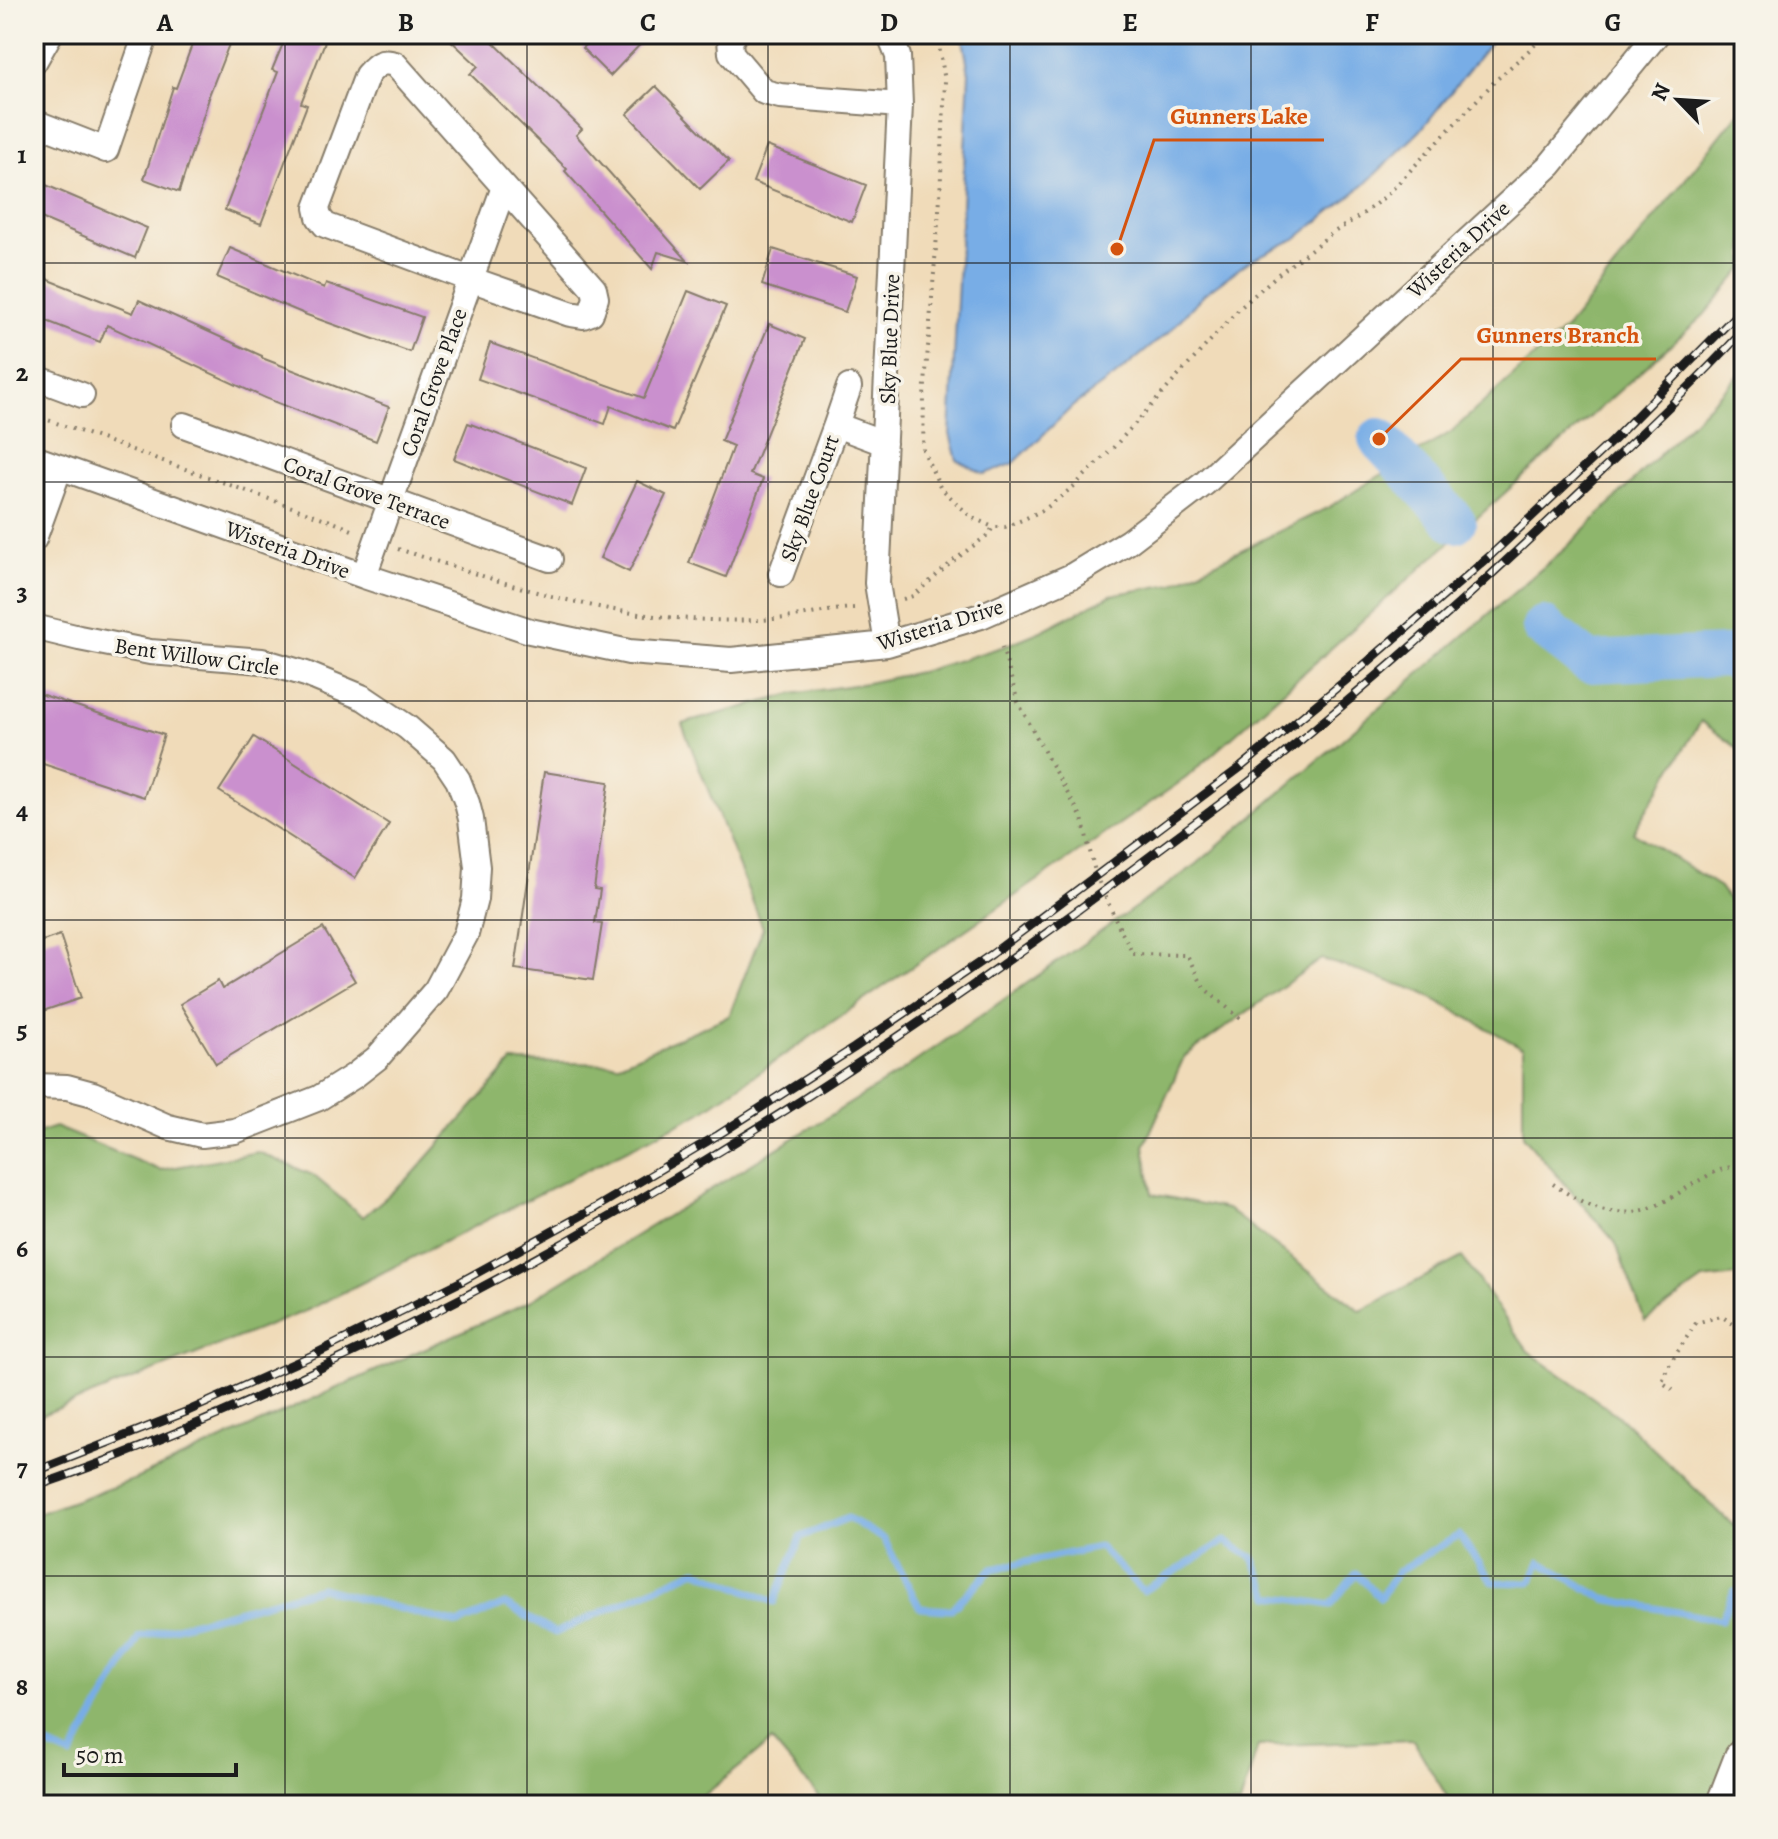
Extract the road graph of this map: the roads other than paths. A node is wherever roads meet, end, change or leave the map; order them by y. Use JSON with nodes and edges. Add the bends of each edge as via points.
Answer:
{"nodes":[{"id":1,"x":146,"y":34,"type":"edge"},
{"id":2,"x":735,"y":34,"type":"edge"},
{"id":3,"x":889,"y":34,"type":"edge"},
{"id":4,"x":1657,"y":34,"type":"edge"},
{"id":5,"x":900,"y":105,"type":"junction"},
{"id":6,"x":34,"y":122,"type":"edge"},
{"id":7,"x":504,"y":187,"type":"junction"},
{"id":8,"x":470,"y":279,"type":"junction"},
{"id":9,"x":34,"y":377,"type":"edge"},
{"id":10,"x":849,"y":387,"type":"dead end"},
{"id":11,"x":82,"y":395,"type":"dead end"},
{"id":12,"x":184,"y":425,"type":"dead end"},
{"id":13,"x":836,"y":425,"type":"junction"},
{"id":14,"x":884,"y":443,"type":"junction"},
{"id":15,"x":34,"y":458,"type":"edge"},
{"id":16,"x":60,"y":467,"type":"junction"},
{"id":17,"x":390,"y":501,"type":"junction"},
{"id":18,"x":34,"y":539,"type":"edge"},
{"id":19,"x":550,"y":559,"type":"dead end"},
{"id":20,"x":781,"y":574,"type":"dead end"},
{"id":21,"x":364,"y":576,"type":"junction"},
{"id":22,"x":34,"y":627,"type":"edge"},
{"id":23,"x":887,"y":644,"type":"junction"},
{"id":24,"x":34,"y":1086,"type":"edge"},
{"id":25,"x":1744,"y":1746,"type":"edge"},
{"id":26,"x":1718,"y":1805,"type":"edge"}],
"edges":[{"from":1,"to":6,"type":"street","via":[[106,150]]},
{"from":2,"to":5,"type":"street","via":[[731,53],[764,92]]},
{"from":3,"to":5,"type":"street","name":"Sky Blue Drive","via":[[898,56]]},
{"from":4,"to":23,"type":"street","name":"Wisteria Drive","via":[[1550,165],[1205,483],[1128,542],[1072,576],[981,616]]},
{"from":5,"to":14,"type":"street","name":"Sky Blue Drive"},
{"from":7,"to":8,"type":"street","name":"Coral Grove Place"},
{"from":7,"to":8,"type":"street","name":"Coral Grove Place","via":[[594,289],[591,313],[570,314]]},
{"from":7,"to":8,"type":"street","name":"Coral Grove Place","via":[[395,64],[385,62],[367,75],[317,208],[319,217],[325,225]]},
{"from":8,"to":17,"type":"street","name":"Coral Grove Place"},
{"from":9,"to":11,"type":"street"},
{"from":10,"to":13,"type":"street"},
{"from":12,"to":17,"type":"street","name":"Coral Grove Terrace"},
{"from":13,"to":14,"type":"street","name":"Sky Blue Court"},
{"from":13,"to":20,"type":"street","name":"Sky Blue Court"},
{"from":14,"to":23,"type":"street","name":"Sky Blue Drive","via":[[877,583]]},
{"from":15,"to":16,"type":"street","name":"Wisteria Drive"},
{"from":16,"to":18,"type":"street"},
{"from":16,"to":21,"type":"street","name":"Wisteria Drive"},
{"from":17,"to":19,"type":"street","name":"Coral Grove Terrace"},
{"from":17,"to":21,"type":"street","name":"Coral Grove Place"},
{"from":21,"to":23,"type":"street","name":"Wisteria Drive","via":[[530,631],[629,652],[731,660]]},
{"from":22,"to":24,"type":"street","name":"Bent Willow Circle","via":[[150,652],[262,661],[364,698],[444,759],[467,803],[477,867],[466,934],[436,990],[377,1058],[319,1098],[235,1131],[202,1135],[168,1127],[93,1094]]},
{"from":25,"to":26,"type":"street"}]}
